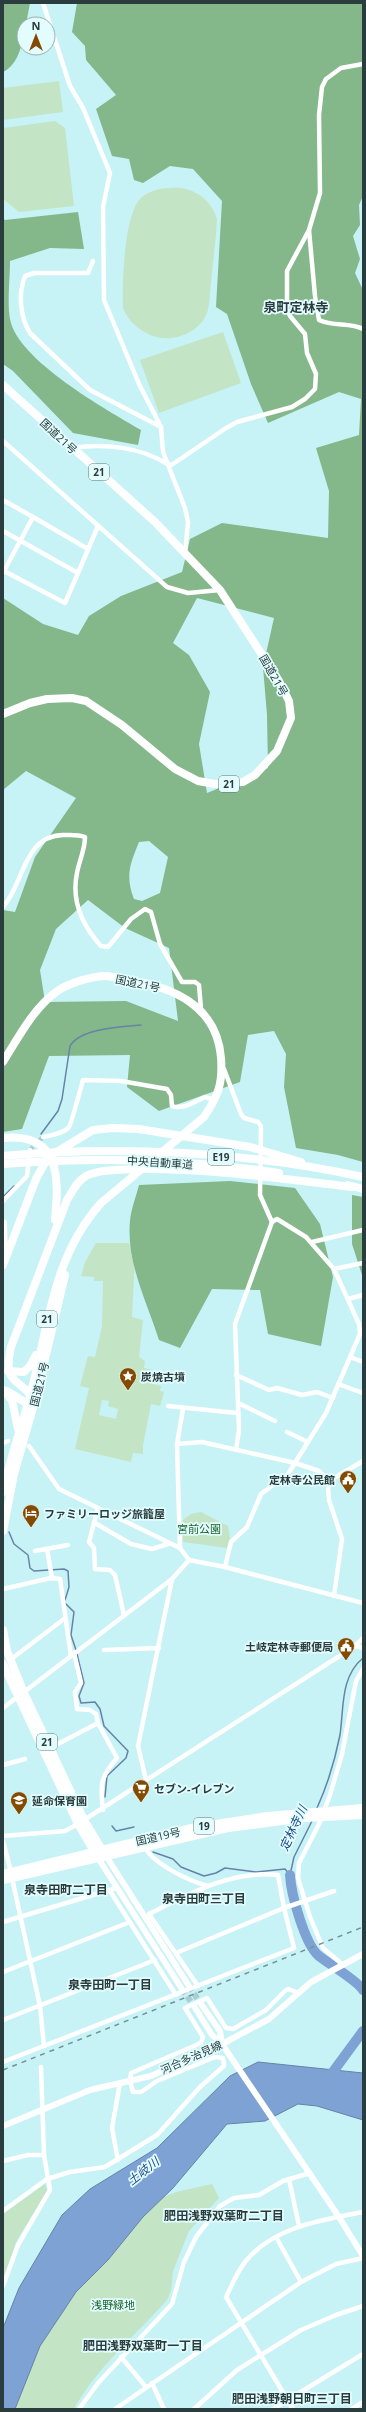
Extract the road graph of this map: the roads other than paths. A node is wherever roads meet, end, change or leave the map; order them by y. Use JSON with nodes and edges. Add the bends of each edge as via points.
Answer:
{"nodes":[{"id":1,"x":43,"y":3,"type":"edge"},
{"id":2,"x":363,"y":64,"type":"edge"},
{"id":3,"x":309,"y":230,"type":"junction"},
{"id":4,"x":93,"y":261,"type":"dead end"},
{"id":5,"x":363,"y":329,"type":"edge"},
{"id":6,"x":3,"y":385,"type":"edge"},
{"id":7,"x":161,"y":427,"type":"junction"},
{"id":8,"x":3,"y":441,"type":"edge"},
{"id":9,"x":72,"y":448,"type":"junction"},
{"id":10,"x":168,"y":465,"type":"junction"},
{"id":11,"x":3,"y":500,"type":"edge"},
{"id":12,"x":33,"y":517,"type":"junction"},
{"id":13,"x":98,"y":526,"type":"junction"},
{"id":14,"x":3,"y":531,"type":"edge"},
{"id":15,"x":21,"y":541,"type":"junction"},
{"id":16,"x":88,"y":549,"type":"junction"},
{"id":17,"x":185,"y":554,"type":"junction"},
{"id":18,"x":78,"y":573,"type":"junction"},
{"id":19,"x":220,"y":590,"type":"junction"},
{"id":20,"x":3,"y":714,"type":"edge"},
{"id":21,"x":3,"y":907,"type":"edge"},
{"id":22,"x":201,"y":1009,"type":"junction"},
{"id":23,"x":3,"y":1062,"type":"edge"},
{"id":24,"x":221,"y":1062,"type":"junction"},
{"id":25,"x":214,"y":1103,"type":"junction"},
{"id":26,"x":43,"y":1137,"type":"tunnel mouth"},
{"id":27,"x":3,"y":1138,"type":"edge"},
{"id":28,"x":30,"y":1150,"type":"tunnel mouth"},
{"id":29,"x":3,"y":1156,"type":"edge"},
{"id":30,"x":14,"y":1159,"type":"junction"},
{"id":31,"x":3,"y":1164,"type":"edge"},
{"id":32,"x":320,"y":1168,"type":"junction"},
{"id":33,"x":363,"y":1177,"type":"edge"},
{"id":34,"x":353,"y":1186,"type":"junction"},
{"id":35,"x":363,"y":1189,"type":"edge"},
{"id":36,"x":4,"y":1201,"type":"edge"},
{"id":37,"x":272,"y":1222,"type":"junction"},
{"id":38,"x":3,"y":1223,"type":"edge"},
{"id":39,"x":54,"y":1229,"type":"junction"},
{"id":40,"x":363,"y":1230,"type":"edge"},
{"id":41,"x":76,"y":1238,"type":"junction"},
{"id":42,"x":312,"y":1242,"type":"junction"},
{"id":43,"x":363,"y":1263,"type":"edge"},
{"id":44,"x":3,"y":1266,"type":"edge"},
{"id":45,"x":334,"y":1269,"type":"junction"},
{"id":46,"x":363,"y":1295,"type":"edge"},
{"id":47,"x":348,"y":1299,"type":"junction"},
{"id":48,"x":362,"y":1334,"type":"edge"},
{"id":49,"x":42,"y":1340,"type":"junction"},
{"id":50,"x":350,"y":1357,"type":"junction"},
{"id":51,"x":363,"y":1362,"type":"edge"},
{"id":52,"x":8,"y":1371,"type":"junction"},
{"id":53,"x":236,"y":1375,"type":"junction"},
{"id":54,"x":338,"y":1384,"type":"junction"},
{"id":55,"x":3,"y":1389,"type":"edge"},
{"id":56,"x":363,"y":1393,"type":"edge"},
{"id":57,"x":30,"y":1394,"type":"junction"},
{"id":58,"x":332,"y":1398,"type":"junction"},
{"id":59,"x":31,"y":1402,"type":"junction"},
{"id":60,"x":238,"y":1403,"type":"junction"},
{"id":61,"x":168,"y":1406,"type":"dead end"},
{"id":62,"x":182,"y":1408,"type":"junction"},
{"id":63,"x":238,"y":1413,"type":"junction"},
{"id":64,"x":275,"y":1421,"type":"dead end"},
{"id":65,"x":287,"y":1432,"type":"dead end"},
{"id":66,"x":19,"y":1434,"type":"junction"},
{"id":67,"x":3,"y":1439,"type":"edge"},
{"id":68,"x":5,"y":1442,"type":"edge"},
{"id":69,"x":308,"y":1442,"type":"junction"},
{"id":70,"x":178,"y":1444,"type":"junction"},
{"id":71,"x":29,"y":1446,"type":"dead end"},
{"id":72,"x":236,"y":1450,"type":"junction"},
{"id":73,"x":363,"y":1461,"type":"edge"},
{"id":74,"x":295,"y":1463,"type":"junction"},
{"id":75,"x":330,"y":1482,"type":"junction"},
{"id":76,"x":3,"y":1492,"type":"edge"},
{"id":77,"x":98,"y":1508,"type":"junction"},
{"id":78,"x":95,"y":1523,"type":"junction"},
{"id":79,"x":3,"y":1531,"type":"edge"},
{"id":80,"x":168,"y":1544,"type":"junction"},
{"id":81,"x":68,"y":1545,"type":"dead end"},
{"id":82,"x":180,"y":1548,"type":"junction"},
{"id":83,"x":46,"y":1549,"type":"junction"},
{"id":84,"x":35,"y":1551,"type":"dead end"},
{"id":85,"x":189,"y":1560,"type":"junction"},
{"id":86,"x":225,"y":1567,"type":"junction"},
{"id":87,"x":51,"y":1575,"type":"junction"},
{"id":88,"x":172,"y":1579,"type":"junction"},
{"id":89,"x":3,"y":1589,"type":"edge"},
{"id":90,"x":334,"y":1596,"type":"junction"},
{"id":91,"x":363,"y":1603,"type":"edge"},
{"id":92,"x":124,"y":1615,"type":"junction"},
{"id":93,"x":64,"y":1619,"type":"junction"},
{"id":94,"x":3,"y":1630,"type":"edge"},
{"id":95,"x":363,"y":1638,"type":"edge"},
{"id":96,"x":355,"y":1646,"type":"junction"},
{"id":97,"x":159,"y":1648,"type":"junction"},
{"id":98,"x":363,"y":1648,"type":"edge"},
{"id":99,"x":104,"y":1650,"type":"dead end"},
{"id":100,"x":72,"y":1655,"type":"junction"},
{"id":101,"x":5,"y":1664,"type":"edge"},
{"id":102,"x":363,"y":1669,"type":"edge"},
{"id":103,"x":20,"y":1695,"type":"junction"},
{"id":104,"x":3,"y":1708,"type":"edge"},
{"id":105,"x":98,"y":1723,"type":"junction"},
{"id":106,"x":54,"y":1746,"type":"dead end"},
{"id":107,"x":25,"y":1759,"type":"dead end"},
{"id":108,"x":3,"y":1766,"type":"edge"},
{"id":109,"x":146,"y":1780,"type":"junction"},
{"id":110,"x":363,"y":1808,"type":"edge"},
{"id":111,"x":103,"y":1810,"type":"junction"},
{"id":112,"x":328,"y":1814,"type":"junction"},
{"id":113,"x":306,"y":1815,"type":"junction"},
{"id":114,"x":363,"y":1815,"type":"edge"},
{"id":115,"x":81,"y":1822,"type":"junction"},
{"id":116,"x":3,"y":1836,"type":"edge"},
{"id":117,"x":3,"y":1841,"type":"edge"},
{"id":118,"x":144,"y":1846,"type":"junction"},
{"id":119,"x":100,"y":1854,"type":"junction"},
{"id":120,"x":9,"y":1875,"type":"edge"},
{"id":121,"x":3,"y":1880,"type":"edge"},
{"id":122,"x":208,"y":1886,"type":"junction"},
{"id":123,"x":113,"y":1890,"type":"junction"},
{"id":124,"x":334,"y":1891,"type":"dead end"},
{"id":125,"x":304,"y":1900,"type":"junction"},
{"id":126,"x":284,"y":1908,"type":"junction"},
{"id":127,"x":146,"y":1915,"type":"junction"},
{"id":128,"x":20,"y":1917,"type":"junction"},
{"id":129,"x":3,"y":1922,"type":"edge"},
{"id":130,"x":130,"y":1922,"type":"junction"},
{"id":131,"x":176,"y":1953,"type":"junction"},
{"id":132,"x":363,"y":1954,"type":"edge"},
{"id":133,"x":155,"y":1960,"type":"junction"},
{"id":134,"x":30,"y":1961,"type":"junction"},
{"id":135,"x":342,"y":1966,"type":"junction"},
{"id":136,"x":3,"y":1972,"type":"edge"},
{"id":137,"x":189,"y":1986,"type":"tunnel mouth"},
{"id":138,"x":198,"y":1986,"type":"junction"},
{"id":139,"x":182,"y":1989,"type":"tunnel mouth"},
{"id":140,"x":298,"y":1993,"type":"junction"},
{"id":141,"x":176,"y":1995,"type":"junction"},
{"id":142,"x":200,"y":2004,"type":"tunnel mouth"},
{"id":143,"x":40,"y":2006,"type":"junction"},
{"id":144,"x":194,"y":2006,"type":"tunnel mouth"},
{"id":145,"x":3,"y":2020,"type":"edge"},
{"id":146,"x":222,"y":2044,"type":"junction"},
{"id":147,"x":44,"y":2046,"type":"junction"},
{"id":148,"x":3,"y":2062,"type":"edge"},
{"id":149,"x":41,"y":2067,"type":"dead end"},
{"id":150,"x":130,"y":2081,"type":"junction"},
{"id":151,"x":120,"y":2083,"type":"junction"},
{"id":152,"x":42,"y":2111,"type":"junction"},
{"id":153,"x":3,"y":2126,"type":"edge"},
{"id":154,"x":44,"y":2155,"type":"junction"},
{"id":155,"x":118,"y":2160,"type":"junction"},
{"id":156,"x":3,"y":2161,"type":"edge"},
{"id":157,"x":309,"y":2172,"type":"junction"},
{"id":158,"x":289,"y":2178,"type":"junction"},
{"id":159,"x":47,"y":2179,"type":"junction"},
{"id":160,"x":3,"y":2211,"type":"edge"},
{"id":161,"x":363,"y":2212,"type":"edge"},
{"id":162,"x":340,"y":2217,"type":"junction"},
{"id":163,"x":299,"y":2226,"type":"junction"},
{"id":164,"x":276,"y":2237,"type":"junction"},
{"id":165,"x":363,"y":2257,"type":"edge"},
{"id":166,"x":301,"y":2282,"type":"junction"},
{"id":167,"x":3,"y":2286,"type":"edge"},
{"id":168,"x":363,"y":2306,"type":"edge"},
{"id":169,"x":241,"y":2322,"type":"junction"},
{"id":170,"x":363,"y":2354,"type":"edge"},
{"id":171,"x":261,"y":2356,"type":"junction"},
{"id":172,"x":121,"y":2357,"type":"junction"},
{"id":173,"x":152,"y":2383,"type":"junction"},
{"id":174,"x":146,"y":2387,"type":"junction"},
{"id":175,"x":287,"y":2400,"type":"junction"},
{"id":176,"x":363,"y":2402,"type":"edge"},
{"id":177,"x":79,"y":2409,"type":"edge"},
{"id":178,"x":115,"y":2409,"type":"edge"},
{"id":179,"x":164,"y":2409,"type":"edge"},
{"id":180,"x":194,"y":2409,"type":"edge"},
{"id":181,"x":273,"y":2409,"type":"edge"},
{"id":182,"x":293,"y":2409,"type":"edge"},
{"id":183,"x":352,"y":2409,"type":"edge"}],
"edges":[{"from":1,"to":7,"type":"street","via":[[65,72],[110,173],[103,207],[104,300],[139,384]]},
{"from":2,"to":3,"type":"street","via":[[341,68],[326,79],[322,87],[319,115],[322,181],[317,208]]},
{"from":3,"to":5,"type":"street","via":[[319,320],[326,324],[350,325]]},
{"from":3,"to":10,"type":"street","via":[[287,271],[287,308],[290,316],[305,334],[307,353],[316,374],[315,389],[292,407],[237,422]]},
{"from":4,"to":7,"type":"street","via":[[88,273],[34,273],[25,276],[22,285],[22,314],[26,326],[67,370],[90,390]]},
{"from":6,"to":9,"type":"highway","name":"国道21号","number":"21"},
{"from":7,"to":10,"type":"street"},
{"from":8,"to":13,"type":"street"},
{"from":9,"to":10,"type":"street","via":[[126,448]]},
{"from":9,"to":17,"type":"highway","name":"国道21号","number":"21","via":[[155,522]]},
{"from":10,"to":17,"type":"street","via":[[188,522]]},
{"from":11,"to":12,"type":"street"},
{"from":12,"to":15,"type":"street"},
{"from":12,"to":16,"type":"street"},
{"from":13,"to":16,"type":"street"},
{"from":13,"to":19,"type":"street","via":[[167,587],[188,593]]},
{"from":14,"to":15,"type":"street"},
{"from":15,"to":18,"type":"street"},
{"from":15,"to":18,"type":"street","via":[[4,571],[65,603]]},
{"from":16,"to":18,"type":"street"},
{"from":17,"to":19,"type":"highway","name":"国道21号","number":"21"},
{"from":19,"to":20,"type":"highway","name":"国道21号","number":"21","via":[[279,680],[289,701],[291,718],[285,736],[273,757],[255,775],[243,782],[215,784],[198,781],[175,769],[122,725],[86,701],[72,698],[47,699]]},
{"from":21,"to":22,"type":"street","via":[[36,847],[52,836],[84,837],[76,876],[76,900],[86,928],[101,946],[108,947],[131,919],[145,909],[151,912],[160,944],[182,982],[195,982],[199,985]]},
{"from":22,"to":23,"type":"highway","name":"国道21号","number":"21","via":[[178,994],[146,982],[107,976],[86,980],[56,992],[30,1020]]},
{"from":22,"to":24,"type":"highway","name":"国道21号","number":"21","via":[[212,1023],[220,1042]]},
{"from":24,"to":25,"type":"highway","name":"国道21号","number":"21","via":[[222,1082]]},
{"from":24,"to":37,"type":"street","via":[[241,1114],[244,1118],[258,1122],[262,1131],[260,1195]]},
{"from":25,"to":26,"type":"street","via":[[205,1097],[177,1108],[172,1106],[167,1088],[121,1081],[83,1080],[70,1126],[64,1131]]},
{"from":25,"to":41,"type":"highway","name":"国道21号","number":"21","via":[[196,1125],[101,1203],[87,1219]]},
{"from":27,"to":39,"type":"highway","via":[[18,1137],[31,1141],[42,1147],[49,1156],[56,1169],[58,1188]]},
{"from":28,"to":36,"type":"street","via":[[27,1176]]},
{"from":29,"to":30,"type":"highway","name":"中央自動車道","number":"E19"},
{"from":30,"to":31,"type":"highway","name":"中央自動車道","number":"E19"},
{"from":30,"to":32,"type":"highway","name":"中央自動車道","number":"E19","via":[[77,1151],[190,1155]]},
{"from":30,"to":34,"type":"highway","name":"中央自動車道","number":"E19","via":[[141,1160],[249,1169]]},
{"from":32,"to":33,"type":"highway","name":"中央自動車道","number":"E19"},
{"from":32,"to":44,"type":"highway","via":[[250,1147],[139,1128],[93,1130],[50,1157],[36,1179]]},
{"from":34,"to":35,"type":"highway","name":"中央自動車道","number":"E19"},
{"from":34,"to":39,"type":"highway","via":[[164,1169],[110,1170],[86,1176],[74,1187]]},
{"from":37,"to":42,"type":"street","via":[[277,1219]]},
{"from":37,"to":53,"type":"street","via":[[235,1324]]},
{"from":38,"to":44,"type":"highway"},
{"from":39,"to":52,"type":"highway","via":[[10,1347]]},
{"from":40,"to":42,"type":"street"},
{"from":41,"to":49,"type":"highway","name":"国道21号","number":"21","via":[[57,1284]]},
{"from":41,"to":59,"type":"highway","name":"国道21号","number":"21"},
{"from":42,"to":45,"type":"street"},
{"from":43,"to":45,"type":"street"},
{"from":45,"to":47,"type":"street"},
{"from":46,"to":47,"type":"street"},
{"from":47,"to":48,"type":"street"},
{"from":48,"to":50,"type":"street"},
{"from":49,"to":52,"type":"highway","via":[[30,1366],[24,1372]]},
{"from":49,"to":57,"type":"highway","name":"国道21号","number":"21"},
{"from":50,"to":51,"type":"street"},
{"from":50,"to":54,"type":"street"},
{"from":52,"to":57,"type":"highway","via":[[18,1385]]},
{"from":53,"to":58,"type":"street","via":[[269,1390],[277,1388],[302,1395],[317,1392]]},
{"from":53,"to":60,"type":"street"},
{"from":54,"to":56,"type":"street"},
{"from":54,"to":58,"type":"street"},
{"from":55,"to":59,"type":"highway"},
{"from":55,"to":66,"type":"highway","via":[[12,1400]]},
{"from":57,"to":59,"type":"highway"},
{"from":58,"to":69,"type":"street"},
{"from":59,"to":66,"type":"highway","name":"国道21号","number":"21"},
{"from":59,"to":79,"type":"highway","name":"国道21号","number":"21"},
{"from":60,"to":63,"type":"street"},
{"from":60,"to":64,"type":"street"},
{"from":61,"to":62,"type":"street"},
{"from":62,"to":63,"type":"street"},
{"from":62,"to":70,"type":"street"},
{"from":63,"to":72,"type":"street"},
{"from":65,"to":69,"type":"street"},
{"from":66,"to":76,"type":"highway","name":"国道21号","number":"21"},
{"from":67,"to":68,"type":"street"},
{"from":69,"to":74,"type":"street"},
{"from":70,"to":72,"type":"street","via":[[202,1442]]},
{"from":70,"to":82,"type":"street"},
{"from":71,"to":77,"type":"street","via":[[59,1489]]},
{"from":72,"to":74,"type":"street"},
{"from":73,"to":75,"type":"street"},
{"from":74,"to":75,"type":"street","via":[[319,1471]]},
{"from":74,"to":86,"type":"street","via":[[288,1474],[261,1494],[247,1527],[231,1542]]},
{"from":75,"to":90,"type":"street","via":[[329,1500],[342,1546]]},
{"from":77,"to":78,"type":"street"},
{"from":77,"to":80,"type":"street"},
{"from":78,"to":80,"type":"street","via":[[131,1544],[152,1549]]},
{"from":78,"to":92,"type":"street","via":[[89,1542],[94,1548],[95,1569],[110,1570],[115,1575]]},
{"from":80,"to":82,"type":"street"},
{"from":81,"to":83,"type":"street"},
{"from":82,"to":85,"type":"street"},
{"from":83,"to":84,"type":"street"},
{"from":83,"to":87,"type":"street"},
{"from":85,"to":86,"type":"street"},
{"from":85,"to":88,"type":"street"},
{"from":86,"to":90,"type":"street"},
{"from":87,"to":89,"type":"street"},
{"from":87,"to":93,"type":"street","via":[[61,1582]]},
{"from":88,"to":92,"type":"street"},
{"from":88,"to":97,"type":"street"},
{"from":90,"to":91,"type":"street"},
{"from":92,"to":100,"type":"street"},
{"from":93,"to":100,"type":"street"},
{"from":93,"to":101,"type":"street"},
{"from":94,"to":101,"type":"highway","number":"21"},
{"from":95,"to":96,"type":"street"},
{"from":96,"to":98,"type":"street"},
{"from":96,"to":109,"type":"street"},
{"from":97,"to":99,"type":"street"},
{"from":97,"to":109,"type":"street","via":[[138,1746]]},
{"from":100,"to":103,"type":"street"},
{"from":100,"to":105,"type":"street","via":[[81,1683],[75,1692],[77,1709],[90,1710],[96,1714]]},
{"from":101,"to":103,"type":"highway","number":"21"},
{"from":102,"to":125,"type":"street","via":[[356,1681],[342,1754],[330,1795],[319,1824],[299,1862],[298,1878]]},
{"from":103,"to":104,"type":"street"},
{"from":103,"to":115,"type":"highway","number":"21"},
{"from":105,"to":106,"type":"street"},
{"from":105,"to":111,"type":"street","via":[[117,1758],[105,1771],[101,1780]]},
{"from":107,"to":108,"type":"street"},
{"from":109,"to":111,"type":"street"},
{"from":110,"to":112,"type":"highway","name":"国道19号","number":"19"},
{"from":111,"to":115,"type":"street"},
{"from":112,"to":113,"type":"highway","name":"国道19号","number":"19"},
{"from":112,"to":114,"type":"highway","name":"国道19号","number":"19"},
{"from":113,"to":118,"type":"highway","name":"国道19号","number":"19"},
{"from":113,"to":119,"type":"highway","name":"国道19号","number":"19","via":[[196,1827]]},
{"from":115,"to":116,"type":"street","via":[[65,1831]]},
{"from":115,"to":119,"type":"highway","number":"21"},
{"from":117,"to":120,"type":"street"},
{"from":118,"to":119,"type":"highway","name":"国道19号","number":"19"},
{"from":118,"to":122,"type":"street","via":[[149,1855],[163,1864],[197,1883]]},
{"from":119,"to":120,"type":"highway","name":"国道19号","number":"19"},
{"from":119,"to":123,"type":"street"},
{"from":119,"to":127,"type":"street"},
{"from":120,"to":121,"type":"highway","name":"国道19号","number":"19"},
{"from":120,"to":128,"type":"street"},
{"from":122,"to":126,"type":"street","via":[[229,1879],[278,1875]]},
{"from":122,"to":127,"type":"street"},
{"from":123,"to":128,"type":"street"},
{"from":123,"to":130,"type":"street"},
{"from":123,"to":139,"type":"street"},
{"from":124,"to":125,"type":"street"},
{"from":125,"to":126,"type":"street"},
{"from":125,"to":135,"type":"street","via":[[323,1948]]},
{"from":126,"to":131,"type":"street"},
{"from":126,"to":138,"type":"street","via":[[294,1948]]},
{"from":127,"to":131,"type":"street"},
{"from":127,"to":137,"type":"street"},
{"from":128,"to":129,"type":"street"},
{"from":128,"to":134,"type":"street"},
{"from":130,"to":133,"type":"street"},
{"from":130,"to":134,"type":"street"},
{"from":131,"to":138,"type":"street"},
{"from":132,"to":135,"type":"street","name":"河合多治見線"},
{"from":133,"to":141,"type":"street"},
{"from":133,"to":143,"type":"street"},
{"from":134,"to":136,"type":"street"},
{"from":134,"to":143,"type":"street"},
{"from":135,"to":140,"type":"street","name":"河合多治見線"},
{"from":138,"to":141,"type":"street"},
{"from":140,"to":146,"type":"street","name":"河合多治見線","via":[[269,2019]]},
{"from":140,"to":150,"type":"street","via":[[288,1989],[266,2010],[233,2029],[226,2028],[207,1998],[185,2008],[203,2037],[201,2043],[131,2073]]},
{"from":141,"to":147,"type":"street"},
{"from":142,"to":146,"type":"street","via":[[220,2031]]},
{"from":143,"to":145,"type":"street"},
{"from":143,"to":147,"type":"street"},
{"from":144,"to":146,"type":"street","via":[[212,2035]]},
{"from":146,"to":150,"type":"street","name":"河合多治見線","via":[[151,2076]]},
{"from":146,"to":157,"type":"street"},
{"from":147,"to":148,"type":"street"},
{"from":149,"to":152,"type":"street"},
{"from":150,"to":151,"type":"street","name":"河合多治見線"},
{"from":150,"to":155,"type":"street","via":[[133,2092],[142,2092],[157,2081],[213,2057],[223,2058],[225,2061],[224,2066],[200,2087],[157,2136]]},
{"from":151,"to":152,"type":"street","name":"河合多治見線","via":[[90,2090]]},
{"from":151,"to":155,"type":"street","via":[[112,2128]]},
{"from":152,"to":153,"type":"street","name":"河合多治見線"},
{"from":152,"to":154,"type":"street"},
{"from":154,"to":156,"type":"street","via":[[28,2155]]},
{"from":154,"to":159,"type":"street"},
{"from":155,"to":159,"type":"street","via":[[105,2167],[70,2172]]},
{"from":157,"to":158,"type":"street"},
{"from":157,"to":162,"type":"street"},
{"from":158,"to":163,"type":"street"},
{"from":158,"to":172,"type":"street","via":[[259,2195],[234,2198],[220,2206],[196,2237],[184,2262],[172,2304]]},
{"from":159,"to":160,"type":"street"},
{"from":159,"to":167,"type":"street","via":[[50,2190],[18,2245]]},
{"from":161,"to":162,"type":"street"},
{"from":162,"to":163,"type":"street"},
{"from":162,"to":165,"type":"street"},
{"from":163,"to":164,"type":"street"},
{"from":164,"to":166,"type":"street"},
{"from":164,"to":169,"type":"street","via":[[256,2250],[244,2263],[226,2297]]},
{"from":165,"to":166,"type":"street","via":[[336,2264]]},
{"from":166,"to":169,"type":"street"},
{"from":168,"to":171,"type":"street","via":[[301,2330]]},
{"from":169,"to":171,"type":"street"},
{"from":169,"to":173,"type":"street"},
{"from":170,"to":175,"type":"street"},
{"from":171,"to":175,"type":"street"},
{"from":171,"to":180,"type":"street","via":[[237,2370]]},
{"from":172,"to":174,"type":"street"},
{"from":172,"to":177,"type":"street"},
{"from":173,"to":174,"type":"street"},
{"from":173,"to":179,"type":"street"},
{"from":174,"to":178,"type":"street"},
{"from":175,"to":181,"type":"street"},
{"from":175,"to":182,"type":"street"},
{"from":176,"to":183,"type":"street"}]}
